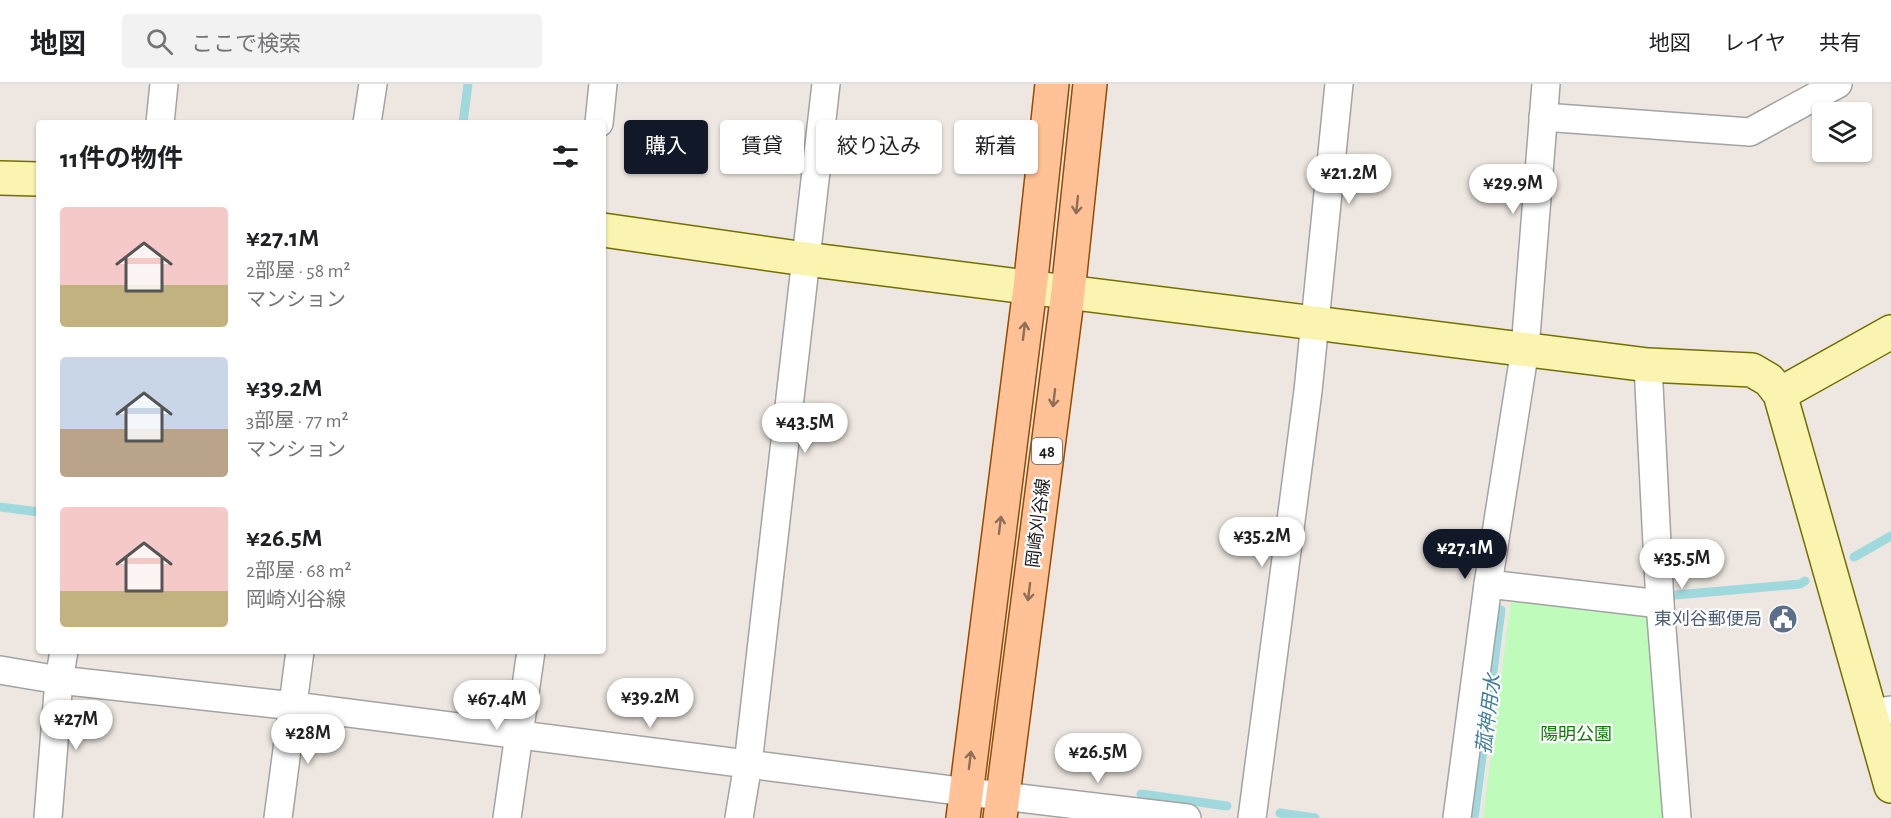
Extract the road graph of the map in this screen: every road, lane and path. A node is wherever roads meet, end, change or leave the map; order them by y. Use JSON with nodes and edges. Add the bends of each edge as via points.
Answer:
{"nodes":[{"id":1,"x":164,"y":84,"type":"edge"},
{"id":2,"x":373,"y":84,"type":"edge"},
{"id":3,"x":603,"y":84,"type":"edge"},
{"id":4,"x":826,"y":84,"type":"edge"},
{"id":5,"x":1052,"y":84,"type":"edge"},
{"id":6,"x":1090,"y":84,"type":"edge"},
{"id":7,"x":1339,"y":84,"type":"edge"},
{"id":8,"x":1546,"y":84,"type":"edge"},
{"id":9,"x":1838,"y":84,"type":"edge"},
{"id":10,"x":1543,"y":117,"type":"junction"},
{"id":11,"x":160,"y":120,"type":"edge"},
{"id":12,"x":367,"y":120,"type":"edge"},
{"id":13,"x":599,"y":120,"type":"edge"},
{"id":14,"x":0,"y":178,"type":"edge"},
{"id":15,"x":36,"y":179,"type":"edge"},
{"id":16,"x":606,"y":230,"type":"edge"},
{"id":17,"x":805,"y":259,"type":"junction"},
{"id":18,"x":1030,"y":288,"type":"junction"},
{"id":19,"x":1068,"y":292,"type":"junction"},
{"id":20,"x":1314,"y":322,"type":"junction"},
{"id":21,"x":1891,"y":332,"type":"edge"},
{"id":22,"x":1525,"y":349,"type":"junction"},
{"id":23,"x":1648,"y":365,"type":"junction"},
{"id":24,"x":1780,"y":394,"type":"junction"},
{"id":25,"x":1488,"y":584,"type":"junction"},
{"id":26,"x":1660,"y":604,"type":"junction"},
{"id":27,"x":63,"y":654,"type":"edge"},
{"id":28,"x":300,"y":654,"type":"edge"},
{"id":29,"x":531,"y":654,"type":"edge"},
{"id":30,"x":0,"y":670,"type":"edge"},
{"id":31,"x":59,"y":680,"type":"junction"},
{"id":32,"x":294,"y":706,"type":"junction"},
{"id":33,"x":1881,"y":711,"type":"edge"},
{"id":34,"x":520,"y":735,"type":"junction"},
{"id":35,"x":748,"y":764,"type":"junction"},
{"id":36,"x":1891,"y":786,"type":"edge"},
{"id":37,"x":965,"y":805,"type":"edge"},
{"id":38,"x":1001,"y":807,"type":"edge"},
{"id":39,"x":48,"y":818,"type":"edge"},
{"id":40,"x":278,"y":818,"type":"edge"},
{"id":41,"x":507,"y":818,"type":"edge"},
{"id":42,"x":739,"y":818,"type":"edge"},
{"id":43,"x":1187,"y":818,"type":"edge"},
{"id":44,"x":1252,"y":818,"type":"edge"},
{"id":45,"x":1457,"y":818,"type":"edge"},
{"id":46,"x":1677,"y":818,"type":"edge"}],
"edges":[{"from":1,"to":11,"type":"street"},
{"from":2,"to":12,"type":"street"},
{"from":3,"to":13,"type":"street"},
{"from":4,"to":17,"type":"street"},
{"from":5,"to":18,"type":"main road","name":"岡崎刈谷線","number":"48"},
{"from":6,"to":19,"type":"main road","name":"岡崎刈谷線","number":"48","one_way":true},
{"from":7,"to":20,"type":"street"},
{"from":8,"to":10,"type":"street"},
{"from":9,"to":10,"type":"street","via":[[1750,132]]},
{"from":10,"to":22,"type":"street"},
{"from":14,"to":15,"type":"street"},
{"from":16,"to":17,"type":"street"},
{"from":17,"to":18,"type":"street"},
{"from":17,"to":35,"type":"street"},
{"from":18,"to":19,"type":"street"},
{"from":37,"to":18,"type":"main road","name":"岡崎刈谷線","number":"48","one_way":true},
{"from":19,"to":20,"type":"street"},
{"from":19,"to":38,"type":"main road","name":"岡崎刈谷線","number":"48","one_way":true},
{"from":20,"to":22,"type":"street"},
{"from":20,"to":44,"type":"street"},
{"from":21,"to":24,"type":"street"},
{"from":22,"to":23,"type":"street"},
{"from":22,"to":25,"type":"street"},
{"from":23,"to":24,"type":"street","via":[[1752,370],[1769,380]]},
{"from":23,"to":26,"type":"street"},
{"from":24,"to":33,"type":"street"},
{"from":25,"to":26,"type":"street"},
{"from":25,"to":45,"type":"street"},
{"from":26,"to":46,"type":"street"},
{"from":27,"to":31,"type":"street"},
{"from":28,"to":32,"type":"street"},
{"from":29,"to":34,"type":"street"},
{"from":30,"to":31,"type":"street"},
{"from":31,"to":32,"type":"street"},
{"from":31,"to":39,"type":"street"},
{"from":32,"to":34,"type":"street"},
{"from":32,"to":40,"type":"street"},
{"from":33,"to":36,"type":"street"},
{"from":34,"to":35,"type":"street"},
{"from":34,"to":41,"type":"street"},
{"from":35,"to":37,"type":"street"},
{"from":35,"to":42,"type":"street"},
{"from":37,"to":38,"type":"street"},
{"from":38,"to":43,"type":"street"}]}
